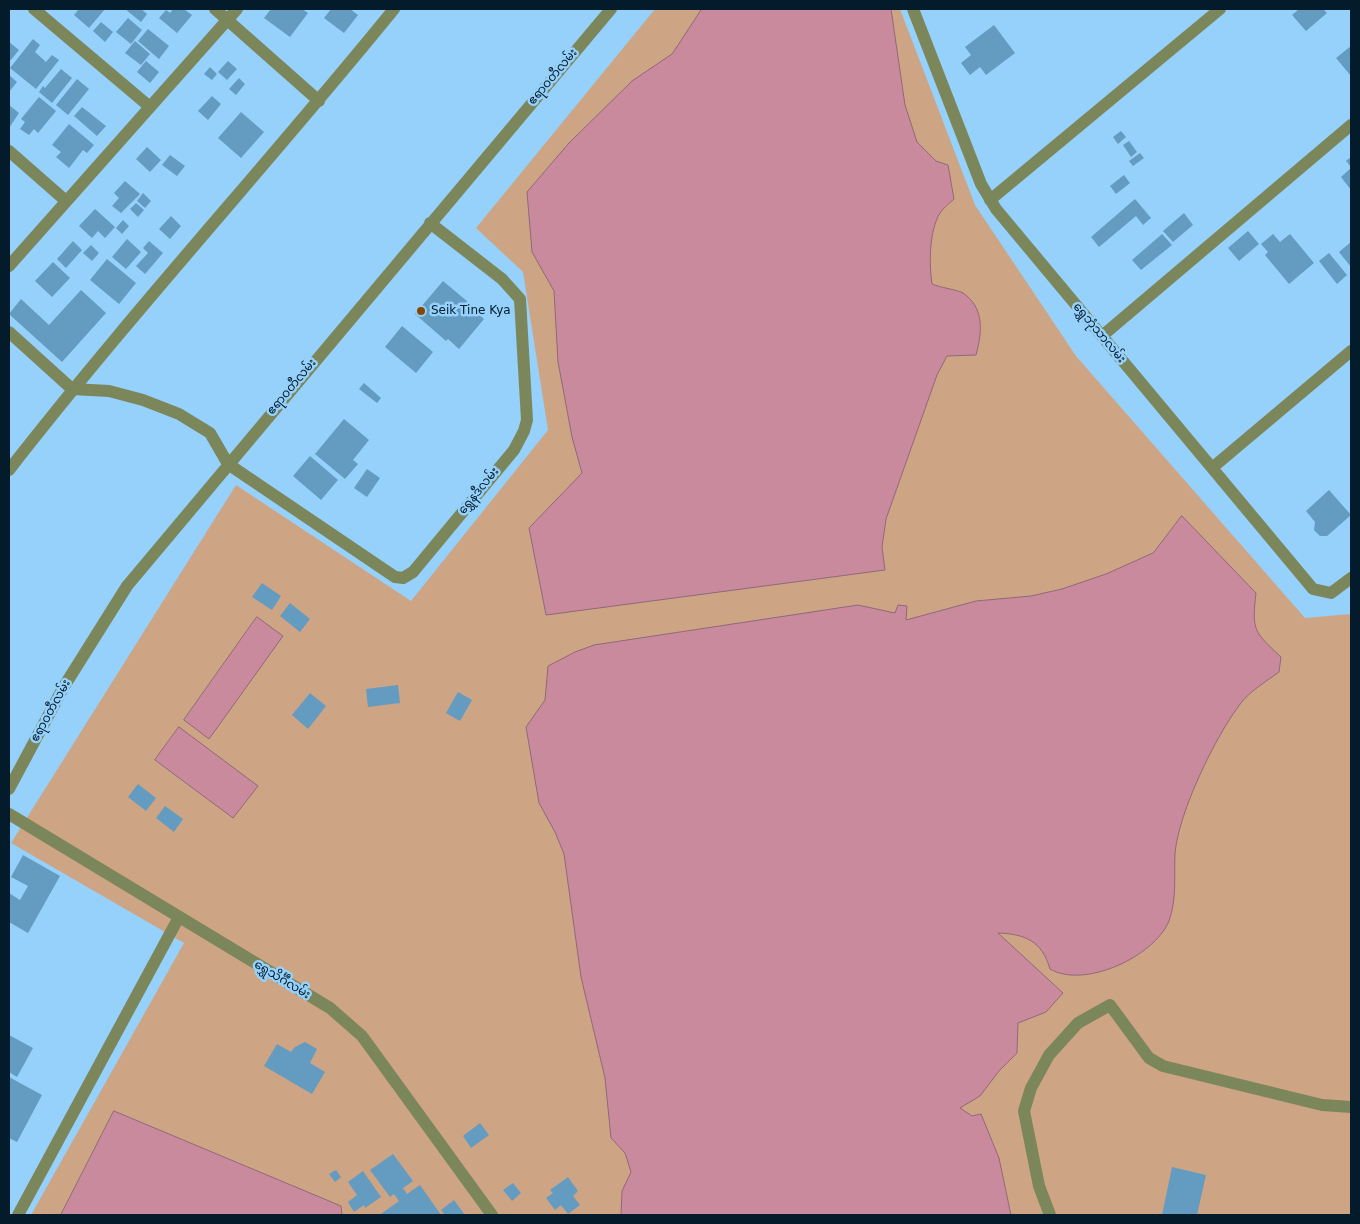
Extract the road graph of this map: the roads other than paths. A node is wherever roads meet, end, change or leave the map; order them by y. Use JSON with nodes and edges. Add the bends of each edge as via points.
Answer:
{"nodes":[{"id":1,"x":34,"y":9,"type":"edge"},
{"id":2,"x":215,"y":9,"type":"edge"},
{"id":3,"x":237,"y":9,"type":"edge"},
{"id":4,"x":394,"y":9,"type":"edge"},
{"id":5,"x":610,"y":9,"type":"edge"},
{"id":6,"x":913,"y":9,"type":"edge"},
{"id":7,"x":1220,"y":9,"type":"edge"},
{"id":8,"x":228,"y":20,"type":"junction"},
{"id":9,"x":319,"y":101,"type":"junction"},
{"id":10,"x":150,"y":107,"type":"junction"},
{"id":11,"x":1351,"y":125,"type":"edge"},
{"id":12,"x":9,"y":151,"type":"edge"},
{"id":13,"x":990,"y":200,"type":"junction"},
{"id":14,"x":66,"y":201,"type":"junction"},
{"id":15,"x":430,"y":223,"type":"junction"},
{"id":16,"x":9,"y":266,"type":"edge"},
{"id":17,"x":9,"y":332,"type":"edge"},
{"id":18,"x":1102,"y":336,"type":"junction"},
{"id":19,"x":1351,"y":351,"type":"edge"},
{"id":20,"x":72,"y":389,"type":"junction"},
{"id":21,"x":228,"y":464,"type":"junction"},
{"id":22,"x":1212,"y":468,"type":"junction"},
{"id":23,"x":9,"y":470,"type":"edge"},
{"id":24,"x":1351,"y":578,"type":"edge"},
{"id":25,"x":9,"y":789,"type":"edge"},
{"id":26,"x":9,"y":814,"type":"edge"},
{"id":27,"x":180,"y":917,"type":"junction"},
{"id":28,"x":1351,"y":1106,"type":"edge"},
{"id":29,"x":18,"y":1215,"type":"edge"},
{"id":30,"x":492,"y":1215,"type":"edge"},
{"id":31,"x":1050,"y":1215,"type":"edge"}],
"edges":[{"from":1,"to":10,"type":"street"},
{"from":2,"to":8,"type":"street"},
{"from":3,"to":8,"type":"street"},
{"from":4,"to":9,"type":"street"},
{"from":5,"to":15,"type":"street","name":"ဧရာဝတီလမ်း"},
{"from":6,"to":13,"type":"street","name":"ရွှေဘုံသာလမ်း"},
{"from":7,"to":13,"type":"street"},
{"from":8,"to":9,"type":"street"},
{"from":8,"to":10,"type":"street"},
{"from":9,"to":20,"type":"street"},
{"from":10,"to":14,"type":"street"},
{"from":11,"to":18,"type":"street"},
{"from":12,"to":14,"type":"street"},
{"from":13,"to":18,"type":"street","name":"ရွှေဘုံသာလမ်း"},
{"from":14,"to":16,"type":"street"},
{"from":15,"to":21,"type":"street","name":"ဧရာဝတီလမ်း"},
{"from":15,"to":21,"type":"street","name":"ရွှေနဒီလမ်း","via":[[502,279],[520,299],[527,420],[514,450],[413,572],[403,578],[395,577]]},
{"from":17,"to":20,"type":"street"},
{"from":18,"to":22,"type":"street","name":"ရွှေဘုံသာလမ်း"},
{"from":19,"to":22,"type":"street"},
{"from":20,"to":21,"type":"street","via":[[109,391],[179,414],[210,433]]},
{"from":20,"to":23,"type":"street"},
{"from":21,"to":25,"type":"street","name":"ဧရာဝတီလမ်း","via":[[127,586],[63,688]]},
{"from":22,"to":24,"type":"street","name":"ရွှေဘုံသာလမ်း","via":[[1313,588],[1331,593]]},
{"from":26,"to":27,"type":"street","name":"ရွှေသိင်္ဂီလမ်း"},
{"from":27,"to":29,"type":"street"},
{"from":27,"to":30,"type":"street","name":"ရွှေသိင်္ဂီလမ်း","via":[[330,1008],[362,1036]]},
{"from":28,"to":31,"type":"street","via":[[1322,1105],[1162,1066],[1149,1058],[1110,1006],[1078,1023],[1049,1055],[1031,1088],[1024,1111],[1039,1186]]}]}
